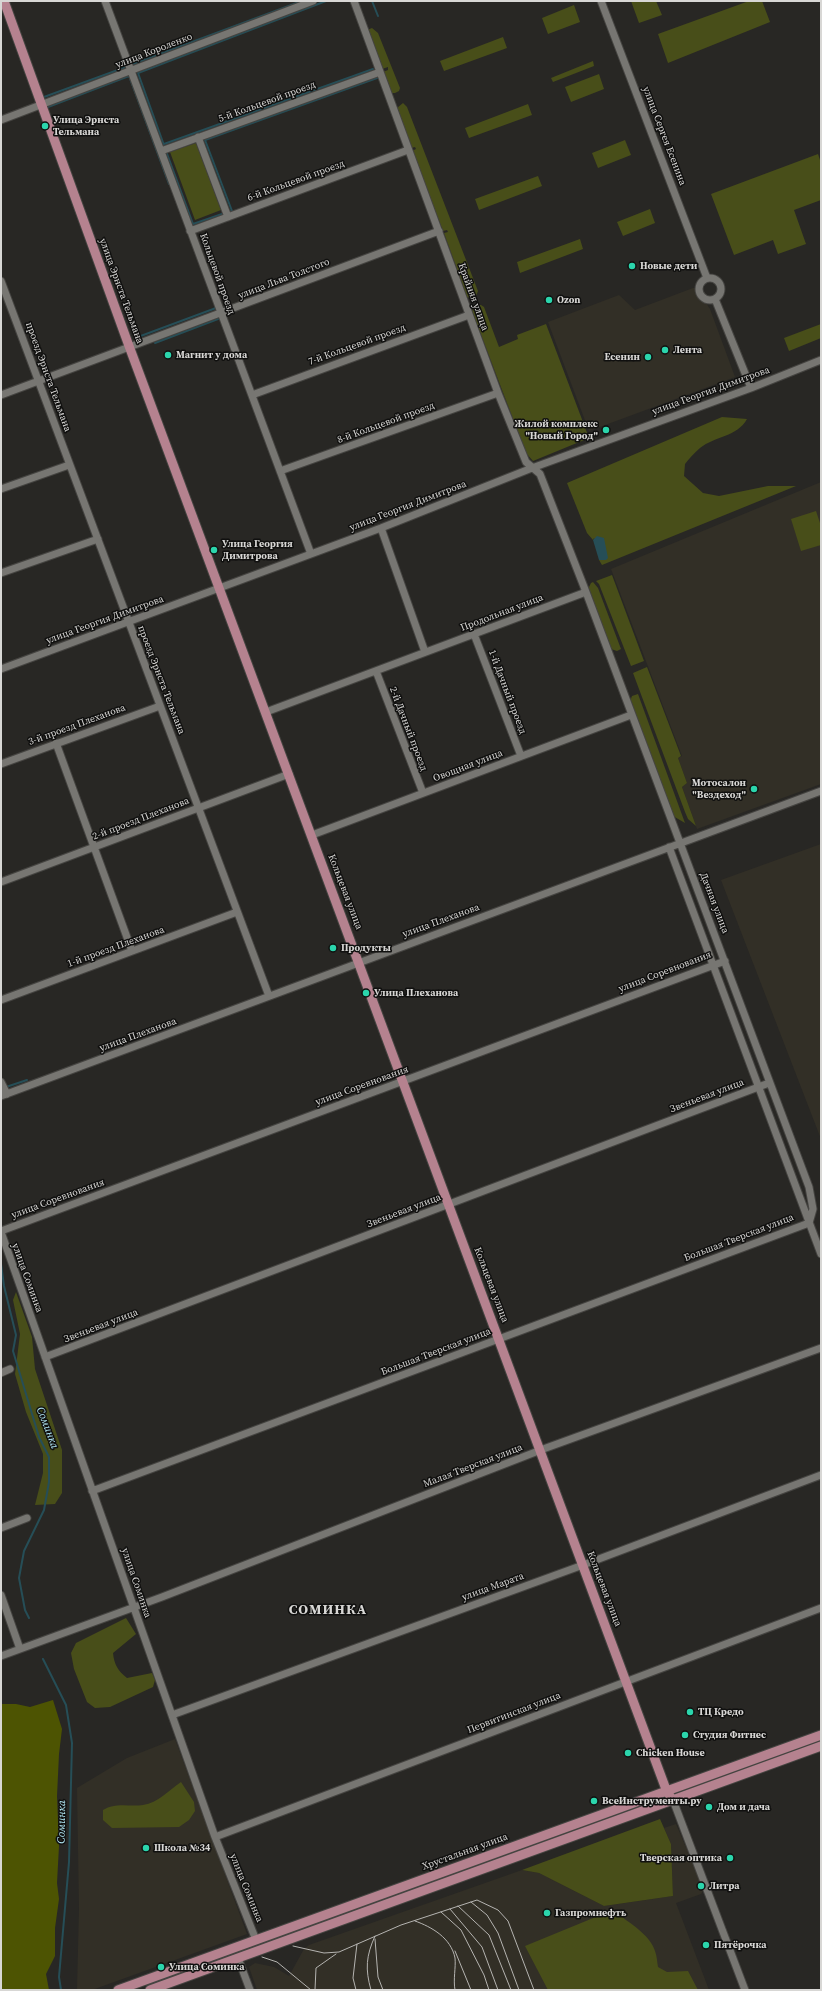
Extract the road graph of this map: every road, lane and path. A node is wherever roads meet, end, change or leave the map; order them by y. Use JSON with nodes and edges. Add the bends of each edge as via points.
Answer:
{"nodes":[{"id":1,"x":4,"y":1,"type":"edge"},
{"id":2,"x":105,"y":1,"type":"edge"},
{"id":3,"x":313,"y":1,"type":"edge"},
{"id":4,"x":354,"y":1,"type":"edge"},
{"id":5,"x":601,"y":1,"type":"edge"},
{"id":6,"x":131,"y":71,"type":"junction"},
{"id":7,"x":380,"y":72,"type":"junction"},
{"id":8,"x":42,"y":105,"type":"junction"},
{"id":9,"x":1,"y":120,"type":"edge"},
{"id":10,"x":198,"y":137,"type":"junction"},
{"id":11,"x":408,"y":150,"type":"junction"},
{"id":12,"x":161,"y":151,"type":"junction"},
{"id":13,"x":228,"y":217,"type":"junction"},
{"id":14,"x":190,"y":231,"type":"junction"},
{"id":15,"x":439,"y":231,"type":"junction"},
{"id":16,"x":707,"y":278,"type":"junction"},
{"id":17,"x":1,"y":281,"type":"edge"},
{"id":18,"x":715,"y":299,"type":"junction"},
{"id":19,"x":221,"y":314,"type":"junction"},
{"id":20,"x":469,"y":314,"type":"junction"},
{"id":21,"x":129,"y":346,"type":"junction"},
{"id":22,"x":821,"y":360,"type":"edge"},
{"id":23,"x":39,"y":380,"type":"junction"},
{"id":24,"x":751,"y":388,"type":"junction"},
{"id":25,"x":498,"y":393,"type":"junction"},
{"id":26,"x":1,"y":395,"type":"edge"},
{"id":27,"x":252,"y":395,"type":"junction"},
{"id":28,"x":69,"y":465,"type":"junction"},
{"id":29,"x":532,"y":468,"type":"junction"},
{"id":30,"x":280,"y":471,"type":"junction"},
{"id":31,"x":1,"y":489,"type":"edge"},
{"id":32,"x":381,"y":528,"type":"junction"},
{"id":33,"x":98,"y":539,"type":"junction"},
{"id":34,"x":311,"y":554,"type":"junction"},
{"id":35,"x":1,"y":573,"type":"edge"},
{"id":36,"x":220,"y":588,"type":"junction"},
{"id":37,"x":586,"y":592,"type":"junction"},
{"id":38,"x":128,"y":622,"type":"junction"},
{"id":39,"x":474,"y":634,"type":"junction"},
{"id":40,"x":425,"y":652,"type":"junction"},
{"id":41,"x":1,"y":669,"type":"edge"},
{"id":42,"x":376,"y":671,"type":"junction"},
{"id":43,"x":160,"y":706,"type":"junction"},
{"id":44,"x":266,"y":712,"type":"junction"},
{"id":45,"x":631,"y":715,"type":"junction"},
{"id":46,"x":56,"y":743,"type":"junction"},
{"id":47,"x":522,"y":756,"type":"junction"},
{"id":48,"x":1,"y":764,"type":"edge"},
{"id":49,"x":289,"y":774,"type":"junction"},
{"id":50,"x":821,"y":791,"type":"edge"},
{"id":51,"x":423,"y":794,"type":"junction"},
{"id":52,"x":199,"y":808,"type":"junction"},
{"id":53,"x":312,"y":835,"type":"junction"},
{"id":54,"x":680,"y":843,"type":"junction"},
{"id":55,"x":94,"y":847,"type":"junction"},
{"id":56,"x":669,"y":847,"type":"junction"},
{"id":57,"x":1,"y":882,"type":"edge"},
{"id":58,"x":237,"y":912,"type":"junction"},
{"id":59,"x":132,"y":951,"type":"junction"},
{"id":60,"x":725,"y":961,"type":"junction"},
{"id":61,"x":360,"y":962,"type":"junction"},
{"id":62,"x":713,"y":965,"type":"junction"},
{"id":63,"x":269,"y":996,"type":"junction"},
{"id":64,"x":1,"y":1000,"type":"edge"},
{"id":65,"x":404,"y":1081,"type":"junction"},
{"id":66,"x":1,"y":1082,"type":"edge"},
{"id":67,"x":769,"y":1083,"type":"junction"},
{"id":68,"x":758,"y":1087,"type":"junction"},
{"id":69,"x":4,"y":1095,"type":"edge"},
{"id":70,"x":449,"y":1204,"type":"junction"},
{"id":71,"x":809,"y":1223,"type":"junction"},
{"id":72,"x":3,"y":1231,"type":"edge"},
{"id":73,"x":821,"y":1254,"type":"edge"},
{"id":74,"x":500,"y":1339,"type":"junction"},
{"id":75,"x":821,"y":1348,"type":"edge"},
{"id":76,"x":45,"y":1357,"type":"junction"},
{"id":77,"x":10,"y":1369,"type":"dead end"},
{"id":78,"x":1,"y":1373,"type":"edge"},
{"id":79,"x":541,"y":1450,"type":"junction"},
{"id":80,"x":821,"y":1475,"type":"edge"},
{"id":81,"x":92,"y":1491,"type":"junction"},
{"id":82,"x":28,"y":1518,"type":"dead end"},
{"id":83,"x":1,"y":1528,"type":"edge"},
{"id":84,"x":583,"y":1565,"type":"junction"},
{"id":85,"x":1,"y":1595,"type":"edge"},
{"id":86,"x":133,"y":1608,"type":"junction"},
{"id":87,"x":821,"y":1608,"type":"edge"},
{"id":88,"x":20,"y":1649,"type":"junction"},
{"id":89,"x":1,"y":1656,"type":"edge"},
{"id":90,"x":626,"y":1681,"type":"junction"},
{"id":91,"x":172,"y":1716,"type":"junction"},
{"id":92,"x":821,"y":1735,"type":"edge"},
{"id":93,"x":821,"y":1746,"type":"edge"},
{"id":94,"x":667,"y":1792,"type":"junction"},
{"id":95,"x":673,"y":1800,"type":"junction"},
{"id":96,"x":215,"y":1837,"type":"junction"},
{"id":97,"x":256,"y":1940,"type":"junction"},
{"id":98,"x":234,"y":1948,"type":"junction"},
{"id":99,"x":260,"y":1950,"type":"junction"},
{"id":100,"x":238,"y":1958,"type":"junction"},
{"id":101,"x":118,"y":1990,"type":"edge"},
{"id":102,"x":150,"y":1990,"type":"edge"},
{"id":103,"x":250,"y":1990,"type":"edge"},
{"id":104,"x":745,"y":1990,"type":"edge"}],
"edges":[{"from":1,"to":8,"type":"main road","name":"улица Эрнста Тельмана"},
{"from":2,"to":6,"type":"street","name":"Кольцевой проезд"},
{"from":3,"to":6,"type":"street","name":"улица Короленко"},
{"from":4,"to":7,"type":"street","name":"Крайняя улица"},
{"from":5,"to":16,"type":"street","name":"улица Сергея Есенина"},
{"from":6,"to":8,"type":"street","name":"улица Короленко"},
{"from":6,"to":12,"type":"street","name":"Кольцевой проезд"},
{"from":7,"to":10,"type":"street","name":"5-й Кольцевой проезд"},
{"from":7,"to":11,"type":"street","name":"Крайняя улица"},
{"from":8,"to":9,"type":"street","name":"улица Короленко"},
{"from":8,"to":21,"type":"main road","name":"улица Эрнста Тельмана"},
{"from":10,"to":12,"type":"street","name":"5-й Кольцевой проезд"},
{"from":10,"to":13,"type":"street"},
{"from":11,"to":13,"type":"street","name":"6-й Кольцевой проезд"},
{"from":11,"to":15,"type":"street","name":"Крайняя улица"},
{"from":12,"to":14,"type":"street","name":"Кольцевой проезд"},
{"from":13,"to":14,"type":"street","name":"6-й Кольцевой проезд"},
{"from":14,"to":19,"type":"street","name":"Кольцевой проезд"},
{"from":15,"to":19,"type":"street","name":"улица Льва Толстого"},
{"from":15,"to":20,"type":"street","name":"Крайняя улица"},
{"from":16,"to":18,"type":"street","via":[[717,280],[720,285],[721,292]]},
{"from":16,"to":18,"type":"street","via":[[700,284],[700,294],[708,300]]},
{"from":17,"to":23,"type":"street","name":"проезд Эрнста Тельмана"},
{"from":18,"to":24,"type":"street"},
{"from":19,"to":21,"type":"street","name":"улица Льва Толстого"},
{"from":19,"to":27,"type":"street","name":"Кольцевой проезд"},
{"from":20,"to":25,"type":"street","name":"Крайняя улица"},
{"from":20,"to":27,"type":"street","name":"7-й Кольцевой проезд"},
{"from":21,"to":23,"type":"street","name":"улица Льва Толстого"},
{"from":21,"to":36,"type":"main road","name":"улица Эрнста Тельмана"},
{"from":22,"to":24,"type":"street","name":"улица Георгия Димитрова"},
{"from":23,"to":26,"type":"street","name":"улица Льва Толстого"},
{"from":23,"to":28,"type":"street","name":"проезд Эрнста Тельмана"},
{"from":24,"to":29,"type":"street","name":"улица Георгия Димитрова"},
{"from":25,"to":29,"type":"street","name":"Крайняя улица","via":[[526,462]]},
{"from":25,"to":30,"type":"street","name":"8-й Кольцевой проезд"},
{"from":27,"to":30,"type":"street","name":"Кольцевой проезд"},
{"from":28,"to":31,"type":"street"},
{"from":28,"to":33,"type":"street","name":"проезд Эрнста Тельмана"},
{"from":29,"to":32,"type":"street","name":"улица Георгия Димитрова"},
{"from":29,"to":37,"type":"street","name":"Крайняя улица","via":[[540,474]]},
{"from":30,"to":34,"type":"street","name":"Кольцевой проезд"},
{"from":32,"to":34,"type":"street","name":"улица Георгия Димитрова"},
{"from":32,"to":40,"type":"street"},
{"from":33,"to":35,"type":"street"},
{"from":33,"to":38,"type":"street","name":"проезд Эрнста Тельмана"},
{"from":34,"to":36,"type":"street","name":"улица Георгия Димитрова"},
{"from":36,"to":38,"type":"street","name":"улица Георгия Димитрова"},
{"from":36,"to":44,"type":"main road","name":"Кольцевая улица"},
{"from":37,"to":39,"type":"street","name":"Продольная улица"},
{"from":37,"to":45,"type":"street","name":"Дачная улица"},
{"from":38,"to":41,"type":"street","name":"улица Георгия Димитрова"},
{"from":38,"to":43,"type":"street","name":"проезд Эрнста Тельмана"},
{"from":39,"to":40,"type":"street","name":"Продольная улица"},
{"from":39,"to":47,"type":"street","name":"1-й Дачный проезд"},
{"from":40,"to":42,"type":"street","name":"Продольная улица"},
{"from":42,"to":44,"type":"street","name":"Продольная улица"},
{"from":42,"to":51,"type":"street","name":"2-й Дачный проезд"},
{"from":43,"to":46,"type":"street","name":"3-й проезд Плеханова"},
{"from":43,"to":52,"type":"street","name":"проезд Эрнста Тельмана"},
{"from":44,"to":49,"type":"main road","name":"Кольцевая улица"},
{"from":45,"to":47,"type":"street","name":"Овощная улица"},
{"from":45,"to":54,"type":"street","name":"Дачная улица"},
{"from":46,"to":48,"type":"street","name":"3-й проезд Плеханова"},
{"from":46,"to":55,"type":"street"},
{"from":47,"to":51,"type":"street","name":"Овощная улица"},
{"from":49,"to":52,"type":"street","name":"2-й проезд Плеханова"},
{"from":49,"to":53,"type":"main road","name":"Кольцевая улица"},
{"from":50,"to":54,"type":"street","name":"улица Плеханова"},
{"from":51,"to":53,"type":"street","name":"Овощная улица"},
{"from":52,"to":55,"type":"street","name":"2-й проезд Плеханова"},
{"from":52,"to":58,"type":"street","name":"проезд Эрнста Тельмана"},
{"from":53,"to":61,"type":"main road","name":"Кольцевая улица"},
{"from":54,"to":56,"type":"street","name":"улица Плеханова"},
{"from":54,"to":60,"type":"street","name":"Дачная улица"},
{"from":55,"to":57,"type":"street","name":"2-й проезд Плеханова"},
{"from":55,"to":59,"type":"street"},
{"from":56,"to":61,"type":"street","name":"улица Плеханова"},
{"from":56,"to":62,"type":"street"},
{"from":58,"to":59,"type":"street","name":"1-й проезд Плеханова"},
{"from":58,"to":63,"type":"street","name":"проезд Эрнста Тельмана"},
{"from":59,"to":64,"type":"street","name":"1-й проезд Плеханова"},
{"from":60,"to":62,"type":"street","name":"улица Соревнования"},
{"from":60,"to":67,"type":"street","name":"Дачная улица"},
{"from":61,"to":63,"type":"street","name":"улица Плеханова"},
{"from":61,"to":65,"type":"main road","name":"Кольцевая улица"},
{"from":62,"to":65,"type":"street","name":"улица Соревнования"},
{"from":62,"to":68,"type":"street"},
{"from":63,"to":69,"type":"street","name":"улица Плеханова"},
{"from":65,"to":70,"type":"main road","name":"Кольцевая улица"},
{"from":65,"to":72,"type":"street","name":"улица Соревнования"},
{"from":66,"to":69,"type":"street"},
{"from":67,"to":68,"type":"street","name":"Звеньевая улица"},
{"from":67,"to":71,"type":"street","name":"Дачная улица","via":[[809,1187],[813,1209]]},
{"from":68,"to":70,"type":"street","name":"Звеньевая улица"},
{"from":68,"to":71,"type":"street"},
{"from":70,"to":74,"type":"main road","name":"Кольцевая улица"},
{"from":70,"to":76,"type":"street","name":"Звеньевая улица"},
{"from":71,"to":73,"type":"street"},
{"from":71,"to":74,"type":"street","name":"Большая Тверская улица"},
{"from":72,"to":76,"type":"street","name":"улица Соминка"},
{"from":74,"to":79,"type":"main road","name":"Кольцевая улица"},
{"from":74,"to":81,"type":"street","name":"Большая Тверская улица"},
{"from":75,"to":79,"type":"street","name":"Малая Тверская улица"},
{"from":76,"to":81,"type":"street","name":"улица Соминка"},
{"from":77,"to":78,"type":"street"},
{"from":79,"to":84,"type":"main road","name":"Кольцевая улица"},
{"from":79,"to":86,"type":"street","name":"Малая Тверская улица"},
{"from":80,"to":84,"type":"street","name":"улица Марата"},
{"from":81,"to":86,"type":"street","name":"улица Соминка"},
{"from":82,"to":83,"type":"street"},
{"from":84,"to":90,"type":"main road","name":"Кольцевая улица"},
{"from":84,"to":91,"type":"street","name":"улица Марата"},
{"from":85,"to":88,"type":"street"},
{"from":86,"to":88,"type":"street","name":"Малая Тверская улица"},
{"from":86,"to":91,"type":"street","name":"улица Соминка"},
{"from":87,"to":90,"type":"street","name":"Первитинская улица"},
{"from":88,"to":89,"type":"street","name":"Малая Тверская улица"},
{"from":90,"to":94,"type":"main road","name":"Кольцевая улица"},
{"from":90,"to":96,"type":"street","name":"Первитинская улица"},
{"from":91,"to":96,"type":"street","name":"улица Соминка"},
{"from":92,"to":94,"type":"main road","name":"Хрустальная улица"},
{"from":93,"to":95,"type":"main road"},
{"from":94,"to":95,"type":"main road","name":"Кольцевая улица"},
{"from":94,"to":97,"type":"main road","name":"Хрустальная улица"},
{"from":95,"to":99,"type":"main road"},
{"from":95,"to":104,"type":"street","name":"Кольцевая улица"},
{"from":96,"to":97,"type":"street","name":"улица Соминка"},
{"from":97,"to":98,"type":"main road","name":"Хрустальная улица"},
{"from":97,"to":99,"type":"main road"},
{"from":98,"to":100,"type":"main road"},
{"from":98,"to":101,"type":"main road","name":"Хрустальная улица"},
{"from":99,"to":100,"type":"main road"},
{"from":100,"to":102,"type":"main road"},
{"from":100,"to":103,"type":"street"}]}
